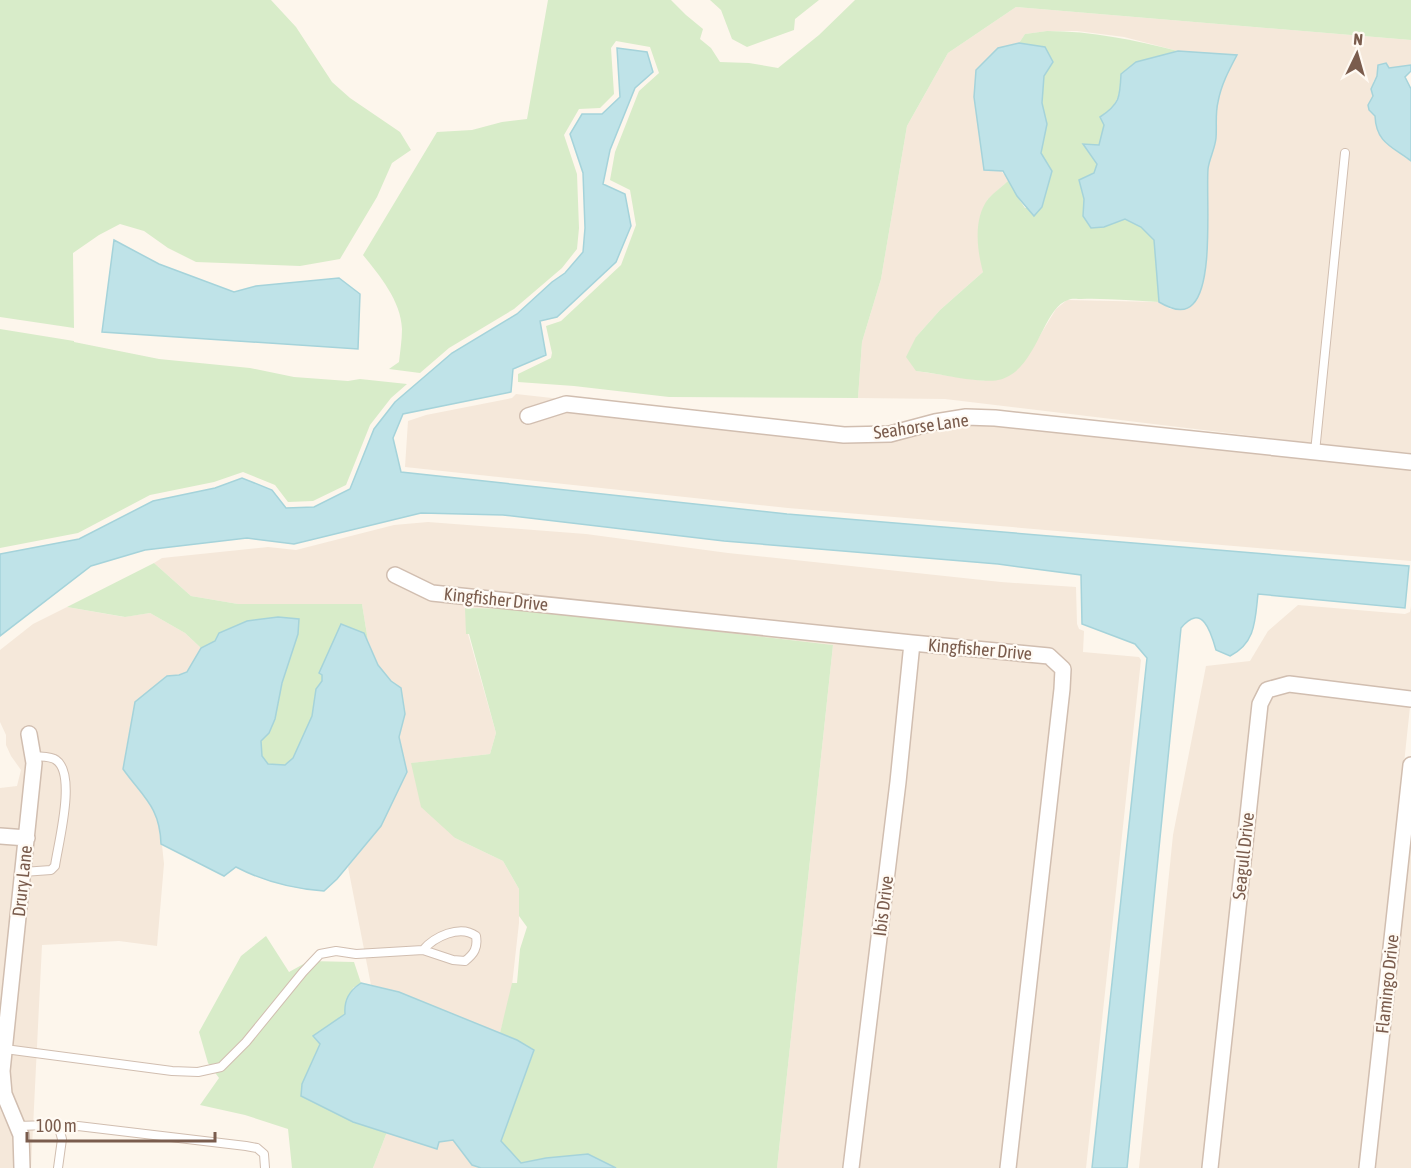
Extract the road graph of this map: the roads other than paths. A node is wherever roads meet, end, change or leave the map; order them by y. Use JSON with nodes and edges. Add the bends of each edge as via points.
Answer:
{"nodes":[{"id":1,"x":1345,"y":153,"type":"dead end"},
{"id":2,"x":528,"y":416,"type":"dead end"},
{"id":3,"x":1315,"y":452,"type":"junction"},
{"id":4,"x":1411,"y":462,"type":"edge"},
{"id":5,"x":395,"y":575,"type":"dead end"},
{"id":6,"x":912,"y":643,"type":"junction"},
{"id":7,"x":1411,"y":699,"type":"edge"},
{"id":8,"x":29,"y":734,"type":"dead end"},
{"id":9,"x":33,"y":756,"type":"junction"},
{"id":10,"x":1411,"y":765,"type":"edge"},
{"id":11,"x":0,"y":836,"type":"edge"},
{"id":12,"x":27,"y":838,"type":"junction"},
{"id":13,"x":23,"y":872,"type":"junction"},
{"id":14,"x":423,"y":950,"type":"junction"},
{"id":15,"x":4,"y":1015,"type":"edge"},
{"id":16,"x":4,"y":1049,"type":"junction"},
{"id":17,"x":17,"y":1126,"type":"junction"},
{"id":18,"x":59,"y":1128,"type":"junction"},
{"id":19,"x":22,"y":1168,"type":"edge"},
{"id":20,"x":58,"y":1168,"type":"edge"},
{"id":21,"x":265,"y":1168,"type":"edge"},
{"id":22,"x":851,"y":1168,"type":"edge"},
{"id":23,"x":1008,"y":1168,"type":"edge"},
{"id":24,"x":1210,"y":1168,"type":"edge"},
{"id":25,"x":1367,"y":1168,"type":"edge"}],
"edges":[{"from":1,"to":3,"type":"lane"},
{"from":2,"to":3,"type":"street","name":"Seahorse Lane","via":[[566,404],[844,435],[890,434],[966,417],[995,418]]},
{"from":3,"to":4,"type":"street","name":"Seahorse Lane"},
{"from":5,"to":6,"type":"street","name":"Kingfisher Drive","via":[[432,593]]},
{"from":6,"to":22,"type":"street","name":"Ibis Drive"},
{"from":6,"to":23,"type":"street","name":"Kingfisher Drive","via":[[1049,656],[1063,669]]},
{"from":7,"to":24,"type":"street","name":"Seagull Drive","via":[[1289,684],[1267,690],[1260,704]]},
{"from":8,"to":9,"type":"street","name":"Drury Lane"},
{"from":9,"to":12,"type":"street","name":"Drury Lane"},
{"from":9,"to":13,"type":"lane","via":[[59,762],[67,788],[55,866],[51,870]]},
{"from":10,"to":25,"type":"street","name":"Flamingo Drive"},
{"from":11,"to":12,"type":"street"},
{"from":12,"to":13,"type":"street","name":"Drury Lane"},
{"from":13,"to":15,"type":"street","name":"Drury Lane"},
{"from":14,"to":14,"type":"lane","via":[[431,941],[458,931],[470,931],[476,936],[473,955],[465,961]]},
{"from":14,"to":16,"type":"lane","via":[[320,954],[221,1067],[198,1072],[172,1071]]},
{"from":15,"to":16,"type":"street","name":"Drury Lane"},
{"from":16,"to":17,"type":"street","name":"Drury Lane","via":[[2,1084]]},
{"from":17,"to":18,"type":"lane"},
{"from":17,"to":19,"type":"street","name":"Drury Lane"},
{"from":18,"to":20,"type":"lane","via":[[62,1139]]},
{"from":18,"to":21,"type":"lane","via":[[78,1126],[257,1148],[264,1154]]}]}
